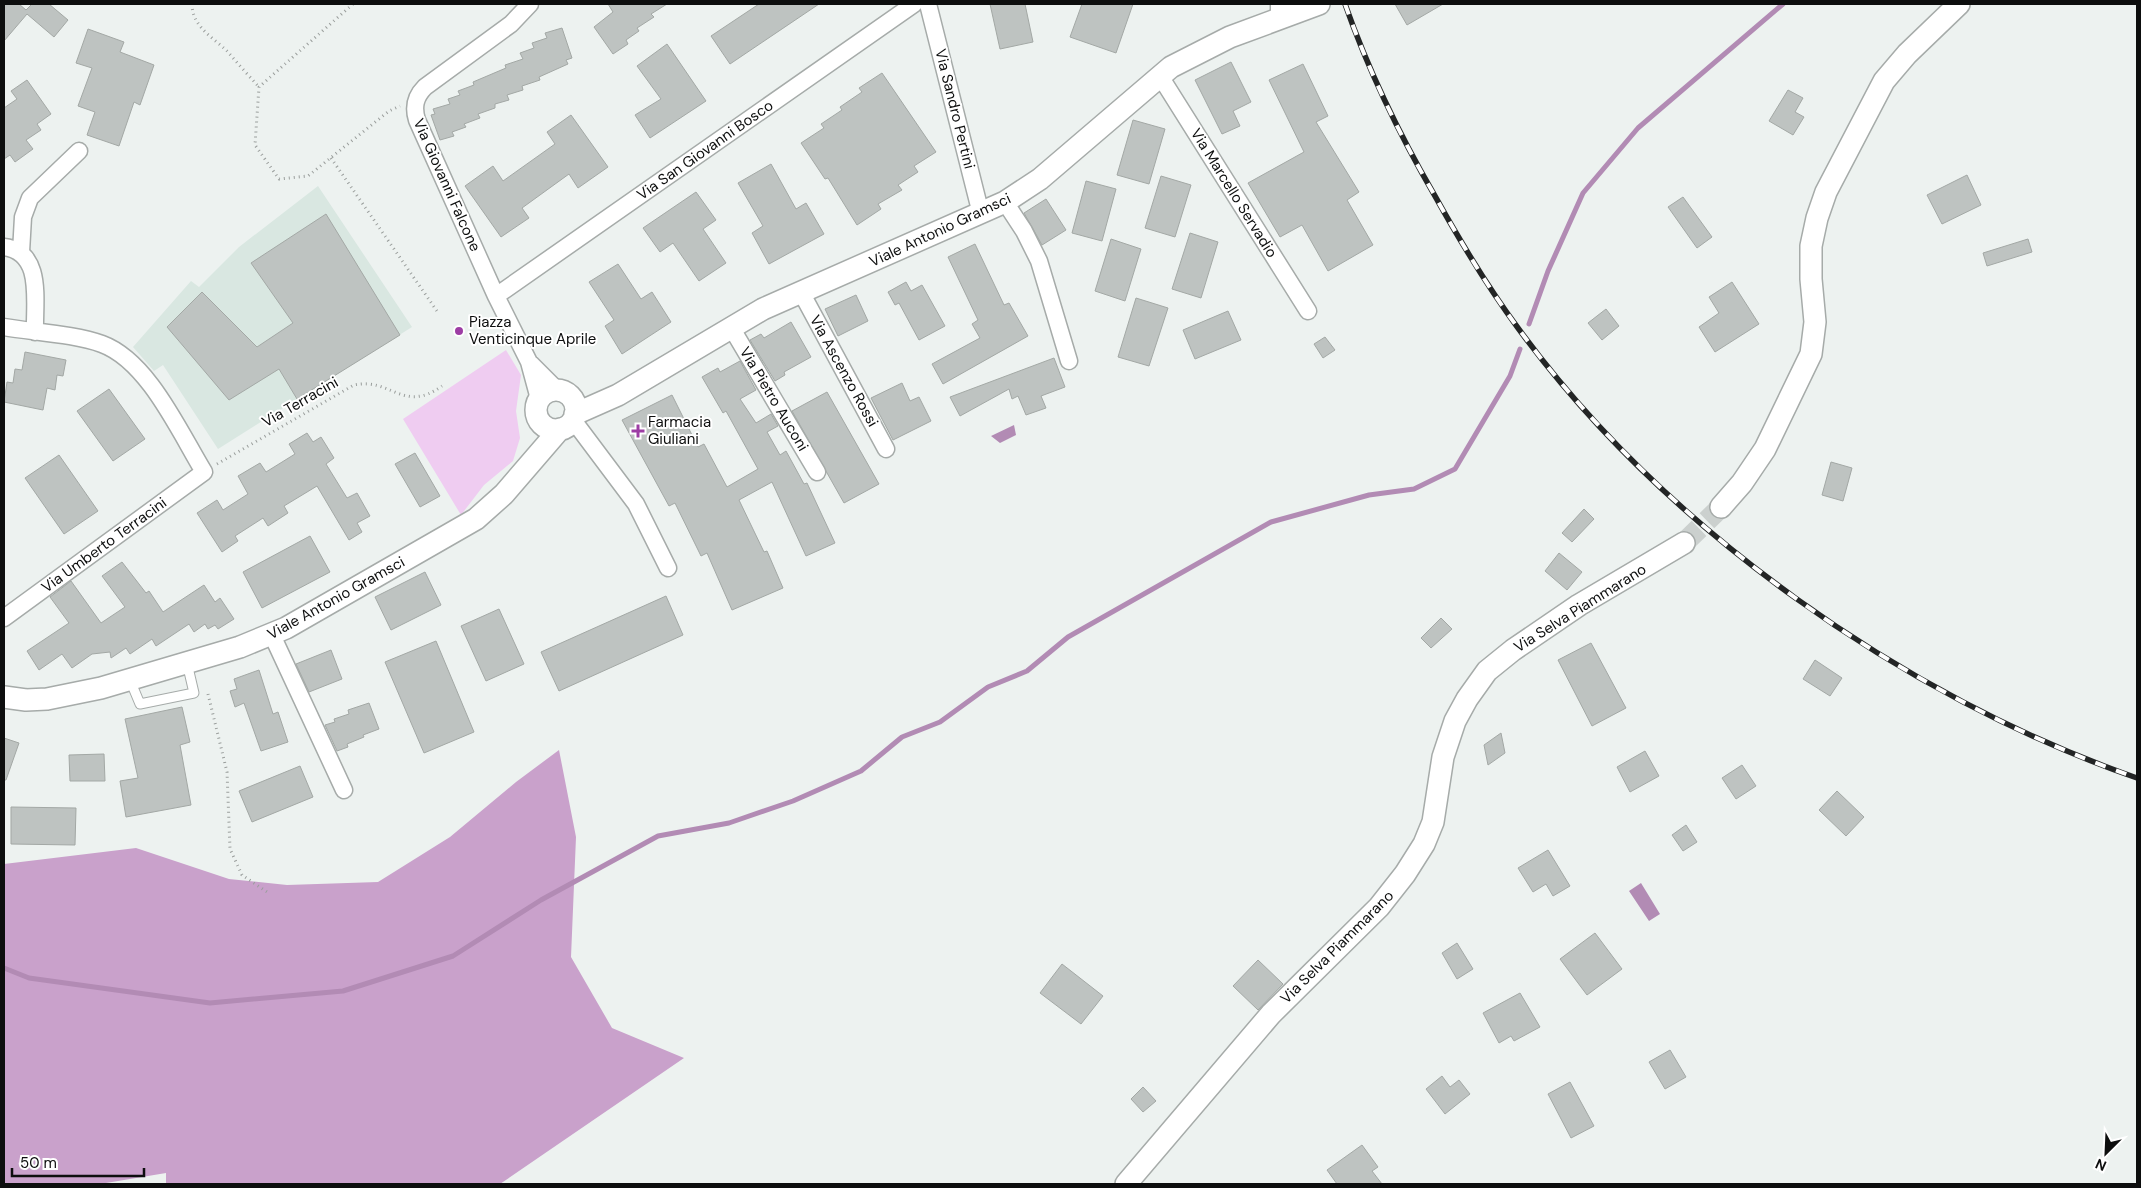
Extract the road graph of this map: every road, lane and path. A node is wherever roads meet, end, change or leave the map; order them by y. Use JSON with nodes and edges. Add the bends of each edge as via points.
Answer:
{"nodes":[{"id":1,"x":192,"y":4,"type":"edge"},
{"id":2,"x":353,"y":4,"type":"edge"},
{"id":3,"x":530,"y":4,"type":"edge"},
{"id":4,"x":914,"y":4,"type":"edge"},
{"id":5,"x":928,"y":4,"type":"edge"},
{"id":6,"x":1319,"y":4,"type":"edge"},
{"id":7,"x":1959,"y":4,"type":"edge"},
{"id":8,"x":1285,"y":11,"type":"edge"},
{"id":9,"x":1160,"y":76,"type":"junction"},
{"id":10,"x":259,"y":87,"type":"junction"},
{"id":11,"x":415,"y":103,"type":"junction"},
{"id":12,"x":79,"y":151,"type":"dead end"},
{"id":13,"x":331,"y":158,"type":"junction"},
{"id":14,"x":1005,"y":202,"type":"junction"},
{"id":15,"x":981,"y":214,"type":"junction"},
{"id":16,"x":4,"y":247,"type":"edge"},
{"id":17,"x":21,"y":252,"type":"junction"},
{"id":18,"x":801,"y":292,"type":"junction"},
{"id":19,"x":496,"y":296,"type":"junction"},
{"id":20,"x":1308,"y":311,"type":"dead end"},
{"id":21,"x":439,"y":314,"type":"dead end"},
{"id":22,"x":731,"y":326,"type":"junction"},
{"id":23,"x":4,"y":327,"type":"edge"},
{"id":24,"x":35,"y":332,"type":"junction"},
{"id":25,"x":1069,"y":360,"type":"dead end"},
{"id":26,"x":442,"y":386,"type":"dead end"},
{"id":27,"x":560,"y":411,"type":"junction"},
{"id":28,"x":886,"y":449,"type":"dead end"},
{"id":29,"x":204,"y":472,"type":"junction"},
{"id":30,"x":817,"y":472,"type":"dead end"},
{"id":31,"x":1720,"y":507,"type":"tunnel mouth"},
{"id":32,"x":1684,"y":543,"type":"tunnel mouth"},
{"id":33,"x":668,"y":568,"type":"dead end"},
{"id":34,"x":4,"y":618,"type":"edge"},
{"id":35,"x":272,"y":635,"type":"junction"},
{"id":36,"x":187,"y":663,"type":"junction"},
{"id":37,"x":130,"y":680,"type":"junction"},
{"id":38,"x":194,"y":693,"type":"junction"},
{"id":39,"x":4,"y":697,"type":"edge"},
{"id":40,"x":344,"y":790,"type":"dead end"},
{"id":41,"x":270,"y":894,"type":"dead end"},
{"id":42,"x":1126,"y":1184,"type":"edge"}],
"edges":[{"from":1,"to":10,"type":"path","via":[[206,35],[226,51]]},
{"from":2,"to":10,"type":"path"},
{"from":3,"to":11,"type":"street","name":"Via Giovanni Falcone","via":[[511,24],[425,87]]},
{"from":4,"to":19,"type":"street","name":"Via San Giovanni Bosco"},
{"from":5,"to":15,"type":"street","name":"Via Sandro Pertini"},
{"from":6,"to":8,"type":"street","name":"Viale Antonio Gramsci"},
{"from":7,"to":31,"type":"street","via":[[1910,50],[1887,77],[1826,192],[1811,246],[1810,278],[1815,322],[1811,354],[1764,449],[1742,483]]},
{"from":8,"to":9,"type":"street","name":"Viale Antonio Gramsci","via":[[1194,54]]},
{"from":9,"to":14,"type":"street","name":"Viale Antonio Gramsci","via":[[1040,179]]},
{"from":9,"to":20,"type":"street","name":"Via Marcello Servadio"},
{"from":10,"to":13,"type":"path","via":[[255,145],[279,179],[308,176]]},
{"from":11,"to":13,"type":"path","via":[[389,111]]},
{"from":11,"to":19,"type":"street","name":"Via Giovanni Falcone","via":[[418,120]]},
{"from":12,"to":17,"type":"street","via":[[30,198],[23,217]]},
{"from":13,"to":21,"type":"path"},
{"from":14,"to":15,"type":"street","name":"Viale Antonio Gramsci"},
{"from":14,"to":25,"type":"street","via":[[1041,267]]},
{"from":15,"to":18,"type":"street","name":"Viale Antonio Gramsci"},
{"from":16,"to":17,"type":"street"},
{"from":17,"to":24,"type":"street","via":[[31,264],[33,273]]},
{"from":18,"to":22,"type":"street","name":"Viale Antonio Gramsci"},
{"from":18,"to":28,"type":"street","name":"Via Ascenzo Rossi"},
{"from":19,"to":27,"type":"street","via":[[529,362]]},
{"from":22,"to":27,"type":"street","name":"Viale Antonio Gramsci","via":[[618,395]]},
{"from":22,"to":30,"type":"street","name":"Via Pietro Auconi"},
{"from":23,"to":24,"type":"street"},
{"from":24,"to":29,"type":"street","via":[[97,342],[129,359],[147,379]]},
{"from":26,"to":29,"type":"path","name":"Via Terracini","via":[[419,398],[376,386],[354,384]]},
{"from":27,"to":33,"type":"street","via":[[601,456],[636,504]]},
{"from":27,"to":35,"type":"street","name":"Viale Antonio Gramsci","via":[[524,469],[504,494],[476,518]]},
{"from":29,"to":34,"type":"street","name":"Via Umberto Terracini"},
{"from":32,"to":42,"type":"street","name":"Via Selva Piammarano","via":[[1578,605],[1487,671],[1466,699],[1455,721],[1444,757],[1433,822],[1424,844],[1405,874],[1376,911],[1271,1014]]},
{"from":35,"to":36,"type":"street","name":"Viale Antonio Gramsci"},
{"from":35,"to":40,"type":"street"},
{"from":36,"to":37,"type":"street","name":"Viale Antonio Gramsci"},
{"from":36,"to":38,"type":"lane"},
{"from":37,"to":38,"type":"lane","via":[[140,704]]},
{"from":37,"to":39,"type":"street","name":"Viale Antonio Gramsci","via":[[59,697],[32,700]]},
{"from":38,"to":41,"type":"path","via":[[206,689],[227,772],[230,849],[242,875]]}]}
